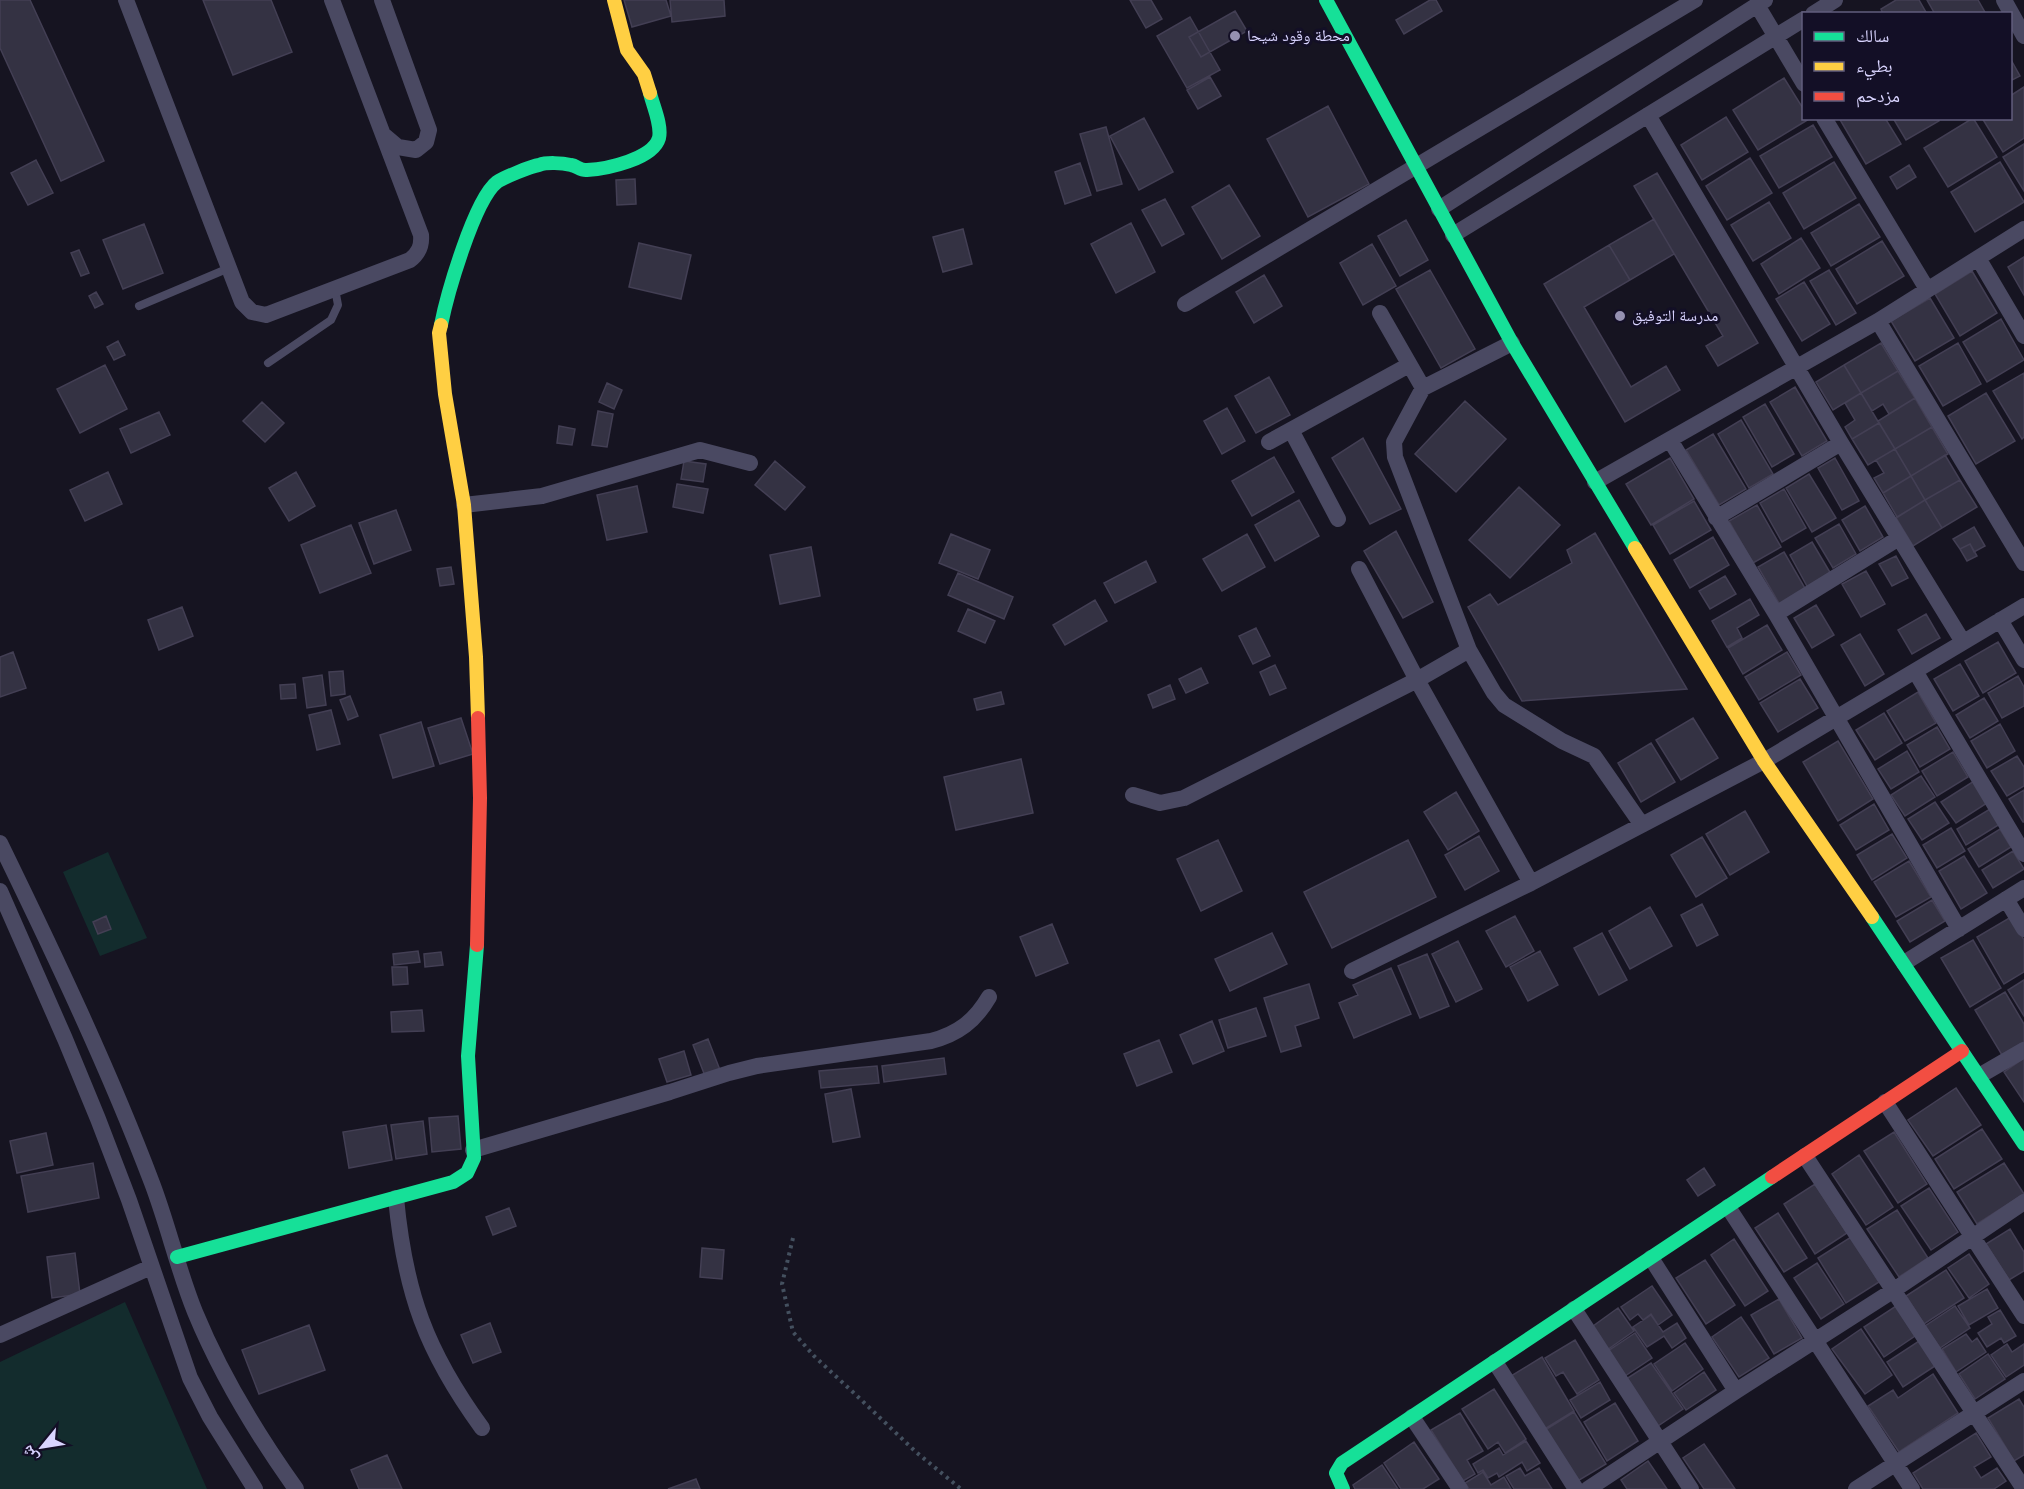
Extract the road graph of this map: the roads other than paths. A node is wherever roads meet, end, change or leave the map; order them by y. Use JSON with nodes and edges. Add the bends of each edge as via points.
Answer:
{"nodes":[{"id":1,"x":126,"y":0,"type":"edge"},
{"id":2,"x":332,"y":0,"type":"edge"},
{"id":3,"x":382,"y":0,"type":"edge"},
{"id":4,"x":614,"y":0,"type":"edge"},
{"id":5,"x":1326,"y":0,"type":"edge"},
{"id":6,"x":1695,"y":0,"type":"edge"},
{"id":7,"x":1835,"y":0,"type":"edge"},
{"id":8,"x":1761,"y":3,"type":"edge"},
{"id":9,"x":1816,"y":12,"type":"edge"},
{"id":10,"x":2012,"y":14,"type":"edge"},
{"id":11,"x":1802,"y":21,"type":"edge"},
{"id":12,"x":2024,"y":36,"type":"edge"},
{"id":13,"x":1775,"y":37,"type":"junction"},
{"id":14,"x":1802,"y":82,"type":"edge"},
{"id":15,"x":1648,"y":115,"type":"junction"},
{"id":16,"x":1825,"y":120,"type":"edge"},
{"id":17,"x":382,"y":132,"type":"junction"},
{"id":18,"x":416,"y":150,"type":"junction"},
{"id":19,"x":1416,"y":167,"type":"junction"},
{"id":20,"x":400,"y":181,"type":"junction"},
{"id":21,"x":1439,"y":209,"type":"junction"},
{"id":22,"x":2024,"y":229,"type":"edge"},
{"id":23,"x":1453,"y":235,"type":"junction"},
{"id":24,"x":1978,"y":258,"type":"junction"},
{"id":25,"x":229,"y":268,"type":"junction"},
{"id":26,"x":335,"y":289,"type":"junction"},
{"id":27,"x":1927,"y":289,"type":"junction"},
{"id":28,"x":1185,"y":304,"type":"dead end"},
{"id":29,"x":139,"y":306,"type":"dead end"},
{"id":30,"x":1380,"y":313,"type":"dead end"},
{"id":31,"x":1878,"y":321,"type":"junction"},
{"id":32,"x":2024,"y":336,"type":"edge"},
{"id":33,"x":1512,"y":343,"type":"junction"},
{"id":34,"x":268,"y":363,"type":"dead end"},
{"id":35,"x":1409,"y":365,"type":"junction"},
{"id":36,"x":1798,"y":367,"type":"junction"},
{"id":37,"x":1423,"y":388,"type":"junction"},
{"id":38,"x":1291,"y":430,"type":"junction"},
{"id":39,"x":1670,"y":440,"type":"junction"},
{"id":40,"x":1269,"y":442,"type":"dead end"},
{"id":41,"x":1841,"y":442,"type":"junction"},
{"id":42,"x":750,"y":463,"type":"dead end"},
{"id":43,"x":1595,"y":482,"type":"junction"},
{"id":44,"x":464,"y":505,"type":"junction"},
{"id":45,"x":1716,"y":518,"type":"junction"},
{"id":46,"x":1338,"y":519,"type":"dead end"},
{"id":47,"x":1899,"y":538,"type":"junction"},
{"id":48,"x":2024,"y":563,"type":"edge"},
{"id":49,"x":1359,"y":569,"type":"dead end"},
{"id":50,"x":2024,"y":606,"type":"edge"},
{"id":51,"x":1776,"y":614,"type":"junction"},
{"id":52,"x":2000,"y":620,"type":"junction"},
{"id":53,"x":1963,"y":642,"type":"junction"},
{"id":54,"x":1469,"y":650,"type":"junction"},
{"id":55,"x":2024,"y":660,"type":"edge"},
{"id":56,"x":1915,"y":671,"type":"junction"},
{"id":57,"x":1418,"y":680,"type":"junction"},
{"id":58,"x":1836,"y":717,"type":"junction"},
{"id":59,"x":1764,"y":761,"type":"junction"},
{"id":60,"x":1133,"y":795,"type":"dead end"},
{"id":61,"x":1642,"y":825,"type":"junction"},
{"id":62,"x":0,"y":843,"type":"edge"},
{"id":63,"x":2024,"y":854,"type":"edge"},
{"id":64,"x":1531,"y":883,"type":"junction"},
{"id":65,"x":2024,"y":888,"type":"edge"},
{"id":66,"x":0,"y":891,"type":"edge"},
{"id":67,"x":2006,"y":900,"type":"junction"},
{"id":68,"x":1959,"y":929,"type":"junction"},
{"id":69,"x":2024,"y":929,"type":"edge"},
{"id":70,"x":1904,"y":963,"type":"junction"},
{"id":71,"x":1352,"y":971,"type":"dead end"},
{"id":72,"x":989,"y":997,"type":"dead end"},
{"id":73,"x":2024,"y":1050,"type":"edge"},
{"id":74,"x":1962,"y":1051,"type":"junction"},
{"id":75,"x":1979,"y":1076,"type":"junction"},
{"id":76,"x":1885,"y":1102,"type":"junction"},
{"id":77,"x":2024,"y":1144,"type":"edge"},
{"id":78,"x":473,"y":1150,"type":"junction"},
{"id":79,"x":1805,"y":1156,"type":"junction"},
{"id":80,"x":396,"y":1198,"type":"junction"},
{"id":81,"x":2024,"y":1202,"type":"edge"},
{"id":82,"x":1728,"y":1207,"type":"junction"},
{"id":83,"x":1973,"y":1237,"type":"junction"},
{"id":84,"x":177,"y":1257,"type":"junction"},
{"id":85,"x":1650,"y":1258,"type":"junction"},
{"id":86,"x":151,"y":1268,"type":"junction"},
{"id":87,"x":1894,"y":1290,"type":"junction"},
{"id":88,"x":1574,"y":1309,"type":"junction"},
{"id":89,"x":2024,"y":1316,"type":"edge"},
{"id":90,"x":0,"y":1335,"type":"edge"},
{"id":91,"x":1816,"y":1341,"type":"junction"},
{"id":92,"x":1495,"y":1362,"type":"junction"},
{"id":93,"x":2024,"y":1381,"type":"edge"},
{"id":94,"x":1736,"y":1391,"type":"junction"},
{"id":95,"x":1974,"y":1413,"type":"junction"},
{"id":96,"x":1412,"y":1417,"type":"junction"},
{"id":97,"x":483,"y":1428,"type":"dead end"},
{"id":98,"x":1660,"y":1442,"type":"junction"},
{"id":99,"x":1896,"y":1464,"type":"junction"},
{"id":100,"x":255,"y":1489,"type":"edge"},
{"id":101,"x":296,"y":1489,"type":"edge"},
{"id":102,"x":1343,"y":1489,"type":"edge"},
{"id":103,"x":1460,"y":1489,"type":"edge"},
{"id":104,"x":1576,"y":1489,"type":"edge"},
{"id":105,"x":1588,"y":1489,"type":"edge"},
{"id":106,"x":1691,"y":1489,"type":"edge"},
{"id":107,"x":1856,"y":1489,"type":"edge"},
{"id":108,"x":1912,"y":1489,"type":"edge"},
{"id":109,"x":2024,"y":1489,"type":"edge"}],
"edges":[{"from":1,"to":25,"type":"street"},
{"from":2,"to":17,"type":"street"},
{"from":3,"to":18,"type":"street","via":[[428,122],[428,137]]},
{"from":4,"to":44,"type":"street","via":[[627,50],[644,74],[659,137],[651,151],[624,163],[585,171],[571,165],[540,164],[497,182],[484,197],[447,294],[439,333]]},
{"from":5,"to":19,"type":"street"},
{"from":6,"to":19,"type":"street"},
{"from":7,"to":9,"type":"street"},
{"from":8,"to":13,"type":"street"},
{"from":8,"to":21,"type":"street"},
{"from":10,"to":12,"type":"street"},
{"from":11,"to":13,"type":"street"},
{"from":13,"to":14,"type":"street"},
{"from":13,"to":15,"type":"street"},
{"from":15,"to":23,"type":"street"},
{"from":15,"to":36,"type":"street"},
{"from":16,"to":27,"type":"street"},
{"from":17,"to":18,"type":"street","via":[[398,147]]},
{"from":17,"to":20,"type":"street"},
{"from":18,"to":20,"type":"street"},
{"from":19,"to":21,"type":"street"},
{"from":19,"to":28,"type":"street"},
{"from":20,"to":26,"type":"street","via":[[421,235],[419,250],[410,260]]},
{"from":21,"to":23,"type":"street"},
{"from":22,"to":24,"type":"street"},
{"from":23,"to":33,"type":"street"},
{"from":24,"to":27,"type":"street"},
{"from":24,"to":32,"type":"street"},
{"from":25,"to":26,"type":"street","via":[[242,302],[258,315]]},
{"from":25,"to":29,"type":"lane"},
{"from":26,"to":34,"type":"lane","via":[[338,305],[331,320]]},
{"from":27,"to":31,"type":"street"},
{"from":30,"to":35,"type":"street"},
{"from":31,"to":36,"type":"street"},
{"from":31,"to":48,"type":"street"},
{"from":33,"to":37,"type":"street"},
{"from":33,"to":43,"type":"street"},
{"from":35,"to":37,"type":"street"},
{"from":35,"to":38,"type":"street"},
{"from":36,"to":39,"type":"street"},
{"from":36,"to":41,"type":"street"},
{"from":37,"to":54,"type":"street","via":[[1394,442],[1395,457]]},
{"from":38,"to":40,"type":"street"},
{"from":38,"to":46,"type":"street"},
{"from":39,"to":43,"type":"street"},
{"from":39,"to":45,"type":"street"},
{"from":41,"to":45,"type":"street"},
{"from":41,"to":47,"type":"street"},
{"from":42,"to":44,"type":"street","via":[[700,450],[542,496]]},
{"from":43,"to":59,"type":"street"},
{"from":44,"to":78,"type":"street","via":[[476,657],[480,798],[477,949],[468,1056]]},
{"from":45,"to":51,"type":"street"},
{"from":47,"to":51,"type":"street"},
{"from":47,"to":53,"type":"street"},
{"from":49,"to":57,"type":"street"},
{"from":50,"to":52,"type":"street"},
{"from":51,"to":58,"type":"street"},
{"from":52,"to":53,"type":"street"},
{"from":52,"to":55,"type":"street"},
{"from":53,"to":56,"type":"street"},
{"from":54,"to":57,"type":"street"},
{"from":54,"to":61,"type":"street","via":[[1504,705],[1594,756]]},
{"from":56,"to":58,"type":"street"},
{"from":56,"to":63,"type":"street"},
{"from":57,"to":60,"type":"street","via":[[1184,798],[1161,803]]},
{"from":57,"to":64,"type":"street"},
{"from":58,"to":59,"type":"street"},
{"from":58,"to":68,"type":"street"},
{"from":59,"to":61,"type":"street"},
{"from":59,"to":70,"type":"street"},
{"from":61,"to":64,"type":"street"},
{"from":62,"to":84,"type":"street","via":[[114,1091]]},
{"from":64,"to":71,"type":"street"},
{"from":65,"to":67,"type":"street"},
{"from":66,"to":86,"type":"street","via":[[98,1119]]},
{"from":67,"to":68,"type":"street"},
{"from":67,"to":69,"type":"street"},
{"from":68,"to":70,"type":"street"},
{"from":70,"to":74,"type":"street"},
{"from":72,"to":78,"type":"street","via":[[967,1025],[945,1037],[757,1066]]},
{"from":73,"to":75,"type":"street"},
{"from":74,"to":75,"type":"street"},
{"from":74,"to":76,"type":"street"},
{"from":75,"to":77,"type":"street"},
{"from":76,"to":79,"type":"street"},
{"from":76,"to":83,"type":"street"},
{"from":78,"to":80,"type":"street","via":[[472,1166],[461,1179]]},
{"from":79,"to":82,"type":"street"},
{"from":79,"to":87,"type":"street"},
{"from":80,"to":84,"type":"street"},
{"from":80,"to":97,"type":"street","via":[[400,1240],[420,1320],[447,1376]]},
{"from":81,"to":83,"type":"street"},
{"from":82,"to":85,"type":"street"},
{"from":82,"to":91,"type":"street"},
{"from":83,"to":87,"type":"street"},
{"from":83,"to":89,"type":"street"},
{"from":84,"to":101,"type":"street","via":[[194,1309],[230,1386]]},
{"from":85,"to":88,"type":"street"},
{"from":85,"to":94,"type":"street"},
{"from":86,"to":90,"type":"street"},
{"from":86,"to":100,"type":"street","via":[[190,1378]]},
{"from":87,"to":91,"type":"street"},
{"from":87,"to":95,"type":"street"},
{"from":88,"to":92,"type":"street"},
{"from":88,"to":98,"type":"street"},
{"from":91,"to":94,"type":"street"},
{"from":91,"to":99,"type":"street"},
{"from":92,"to":96,"type":"street"},
{"from":92,"to":104,"type":"street"},
{"from":93,"to":95,"type":"street"},
{"from":94,"to":98,"type":"street"},
{"from":95,"to":99,"type":"street"},
{"from":95,"to":109,"type":"street"},
{"from":96,"to":102,"type":"street","via":[[1339,1466],[1336,1476]]},
{"from":96,"to":103,"type":"street"},
{"from":98,"to":105,"type":"street"},
{"from":98,"to":106,"type":"street"},
{"from":99,"to":107,"type":"street"},
{"from":99,"to":108,"type":"street"}]}
